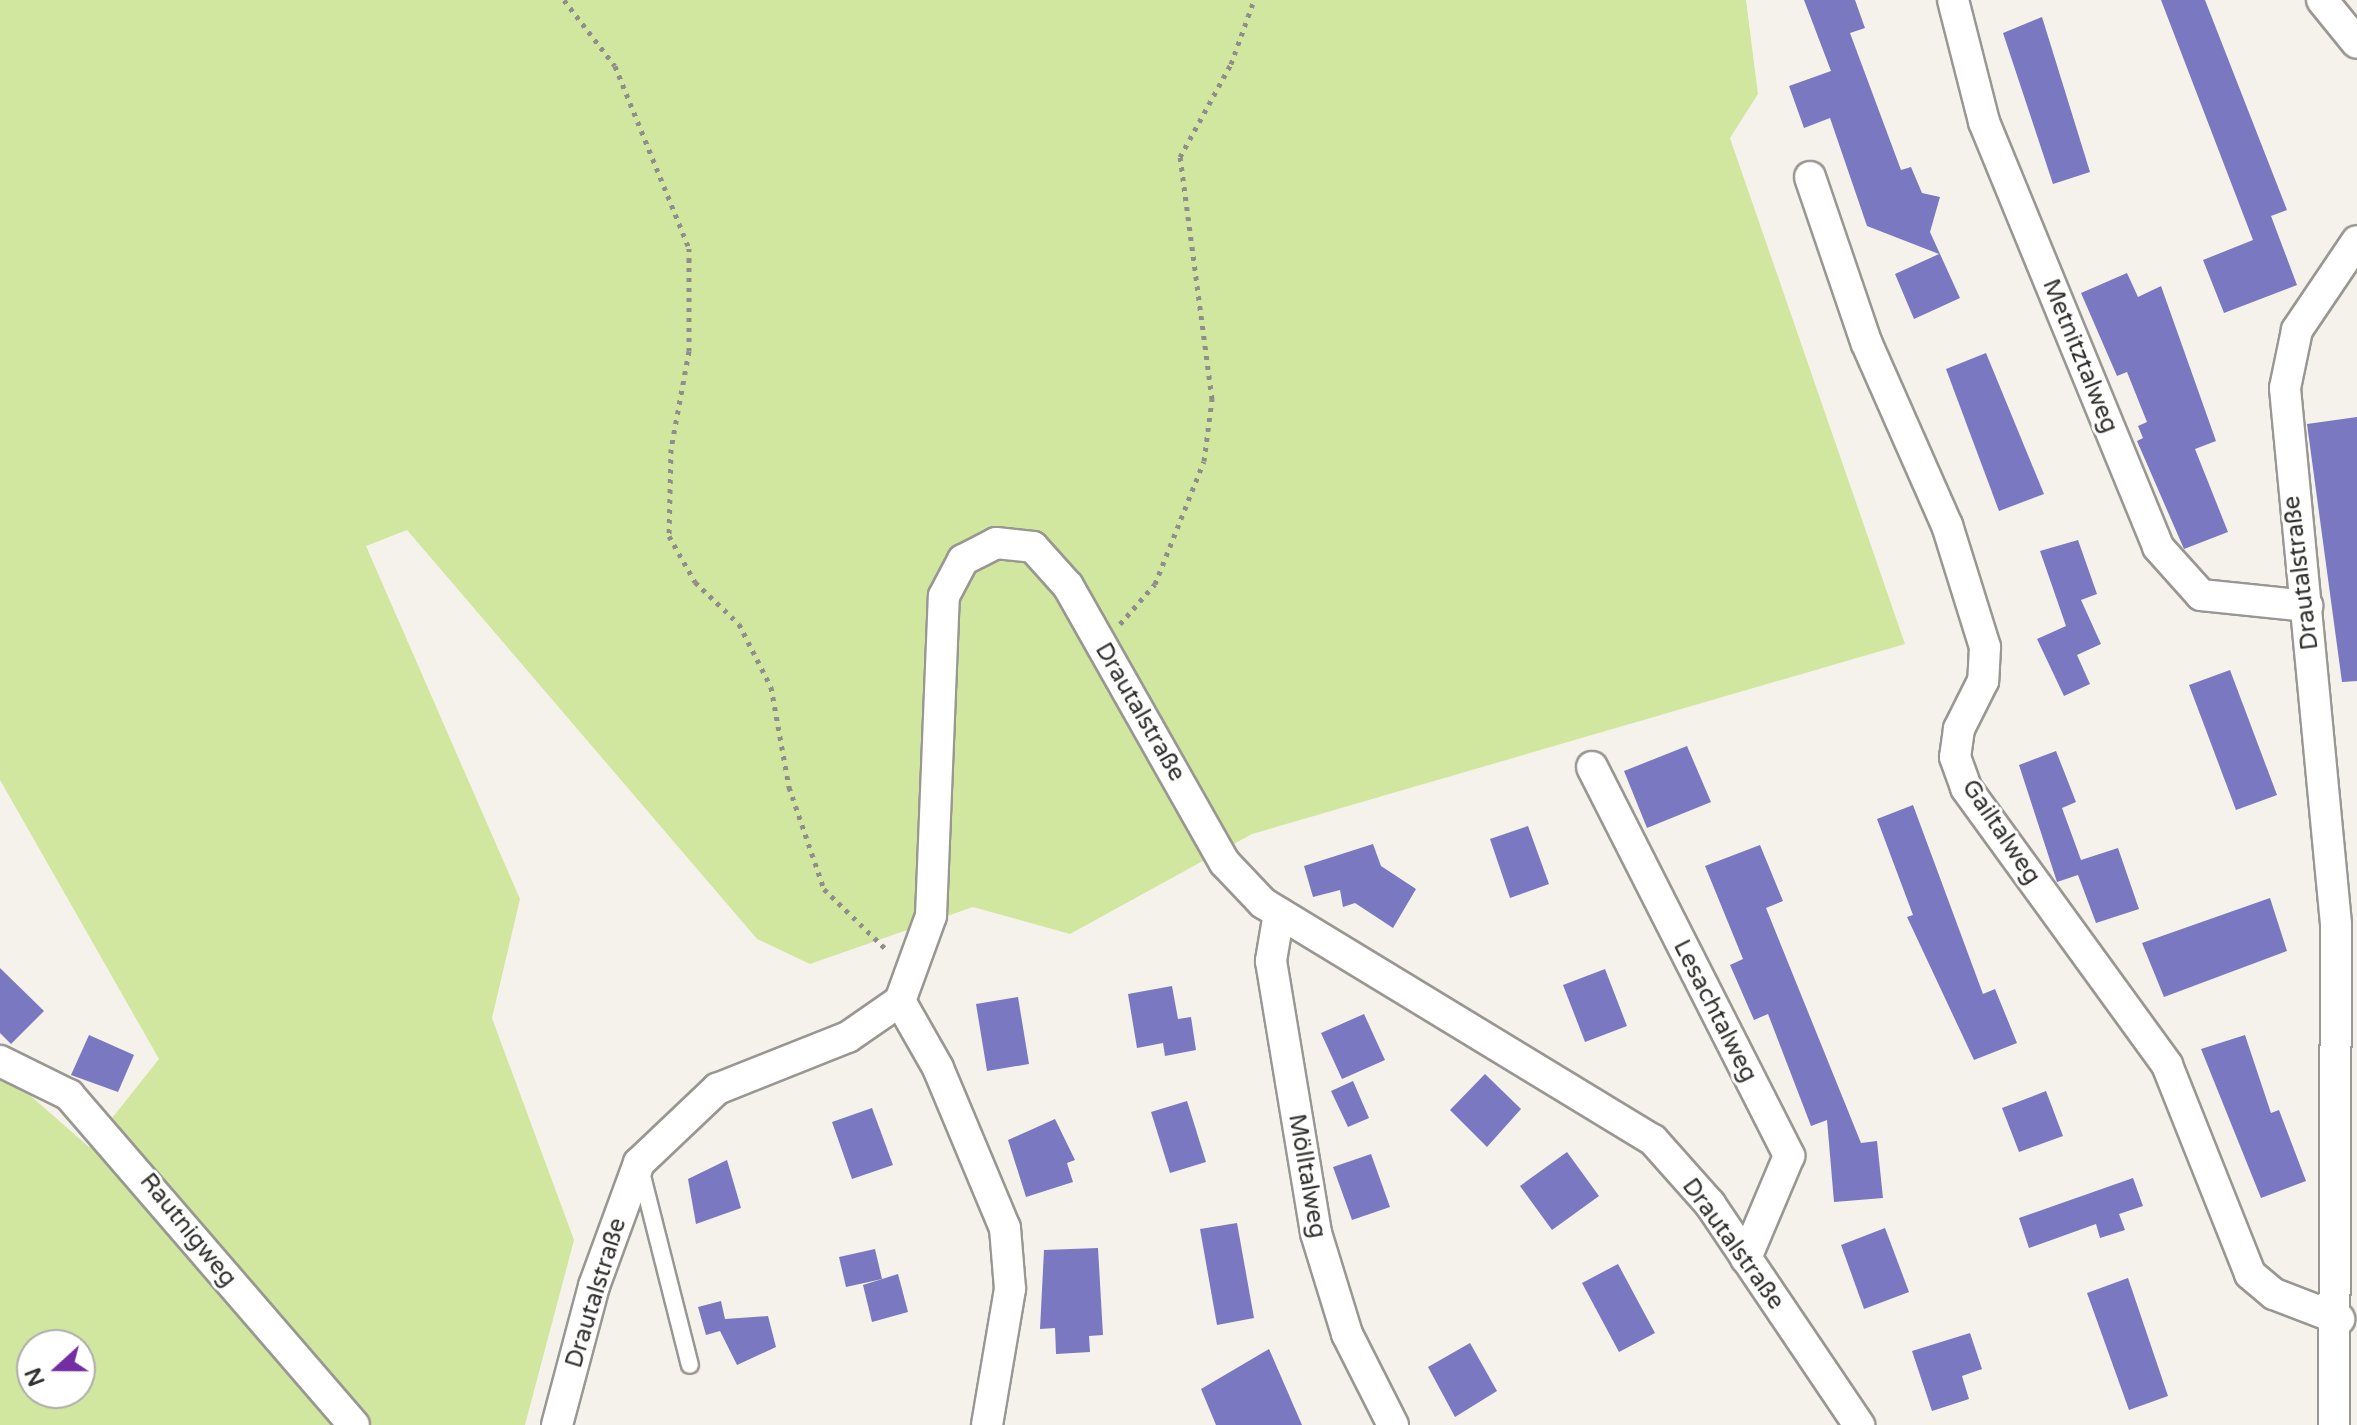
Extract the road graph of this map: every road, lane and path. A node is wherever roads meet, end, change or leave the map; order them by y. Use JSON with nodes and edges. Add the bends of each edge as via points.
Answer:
{"nodes":[{"id":1,"x":564,"y":0,"type":"edge"},
{"id":2,"x":1254,"y":0,"type":"edge"},
{"id":3,"x":1953,"y":0,"type":"edge"},
{"id":4,"x":2322,"y":0,"type":"edge"},
{"id":5,"x":2357,"y":43,"type":"edge"},
{"id":6,"x":1810,"y":177,"type":"dead end"},
{"id":7,"x":2357,"y":241,"type":"edge"},
{"id":8,"x":2307,"y":606,"type":"junction"},
{"id":9,"x":1092,"y":628,"type":"junction"},
{"id":10,"x":1592,"y":767,"type":"dead end"},
{"id":11,"x":1279,"y":913,"type":"junction"},
{"id":12,"x":2336,"y":924,"type":"junction"},
{"id":13,"x":2357,"y":953,"type":"edge"},
{"id":14,"x":916,"y":969,"type":"junction"},
{"id":15,"x":900,"y":1001,"type":"junction"},
{"id":16,"x":0,"y":1061,"type":"edge"},
{"id":17,"x":639,"y":1163,"type":"junction"},
{"id":18,"x":1746,"y":1258,"type":"junction"},
{"id":19,"x":2339,"y":1319,"type":"junction"},
{"id":20,"x":690,"y":1365,"type":"dead end"},
{"id":21,"x":1841,"y":1412,"type":"edge"},
{"id":22,"x":354,"y":1425,"type":"edge"},
{"id":23,"x":557,"y":1425,"type":"edge"},
{"id":24,"x":987,"y":1425,"type":"edge"},
{"id":25,"x":1393,"y":1425,"type":"edge"},
{"id":26,"x":1859,"y":1425,"type":"edge"},
{"id":27,"x":2334,"y":1425,"type":"edge"}],
"edges":[{"from":1,"to":14,"type":"path","via":[[615,66],[689,248],[689,351],[671,449],[669,536],[695,582],[739,624],[771,687],[789,787],[824,889],[877,944]]},
{"from":2,"to":9,"type":"path","via":[[1231,64],[1180,157],[1212,399],[1204,461],[1155,584],[1119,626]]},
{"from":3,"to":8,"type":"street","name":"Metnitztalweg","via":[[1984,122],[2158,547],[2201,595]]},
{"from":4,"to":5,"type":"street"},
{"from":6,"to":19,"type":"street","name":"Gailtalweg","via":[[1867,344],[1947,525],[1985,647],[1983,681],[1959,729],[1955,757],[1966,788],[2167,1065],[2250,1274],[2274,1294]]},
{"from":7,"to":8,"type":"street","name":"Drautalstraße","via":[[2297,330],[2285,388]]},
{"from":8,"to":12,"type":"street","name":"Drautalstraße"},
{"from":9,"to":11,"type":"street","name":"Drautalstraße","via":[[1225,863]]},
{"from":9,"to":14,"type":"street","name":"Drautalstraße","via":[[1033,547],[996,543],[963,560],[950,584],[931,916]]},
{"from":10,"to":18,"type":"street","name":"Lesachtalweg","via":[[1789,1156]]},
{"from":11,"to":18,"type":"street","name":"Drautalstraße","via":[[1653,1140]]},
{"from":11,"to":25,"type":"street","name":"Mölltalweg","via":[[1271,961],[1316,1233],[1347,1334]]},
{"from":12,"to":13,"type":"street"},
{"from":12,"to":19,"type":"street","name":"Drautalstraße"},
{"from":14,"to":15,"type":"street","name":"Drautalstraße"},
{"from":15,"to":17,"type":"street","name":"Drautalstraße","via":[[848,1037],[717,1089]]},
{"from":15,"to":24,"type":"street","via":[[938,1068],[1005,1228],[1010,1289]]},
{"from":16,"to":22,"type":"street","name":"Rautnigweg","via":[[69,1095]]},
{"from":17,"to":20,"type":"lane","name":"Drautalstraße"},
{"from":17,"to":23,"type":"street","name":"Drautalstraße","via":[[594,1286]]},
{"from":18,"to":21,"type":"street","name":"Drautalstraße"},
{"from":19,"to":27,"type":"street","name":"Drautalstraße"},
{"from":21,"to":26,"type":"street","name":"Drautalstraße"}]}
